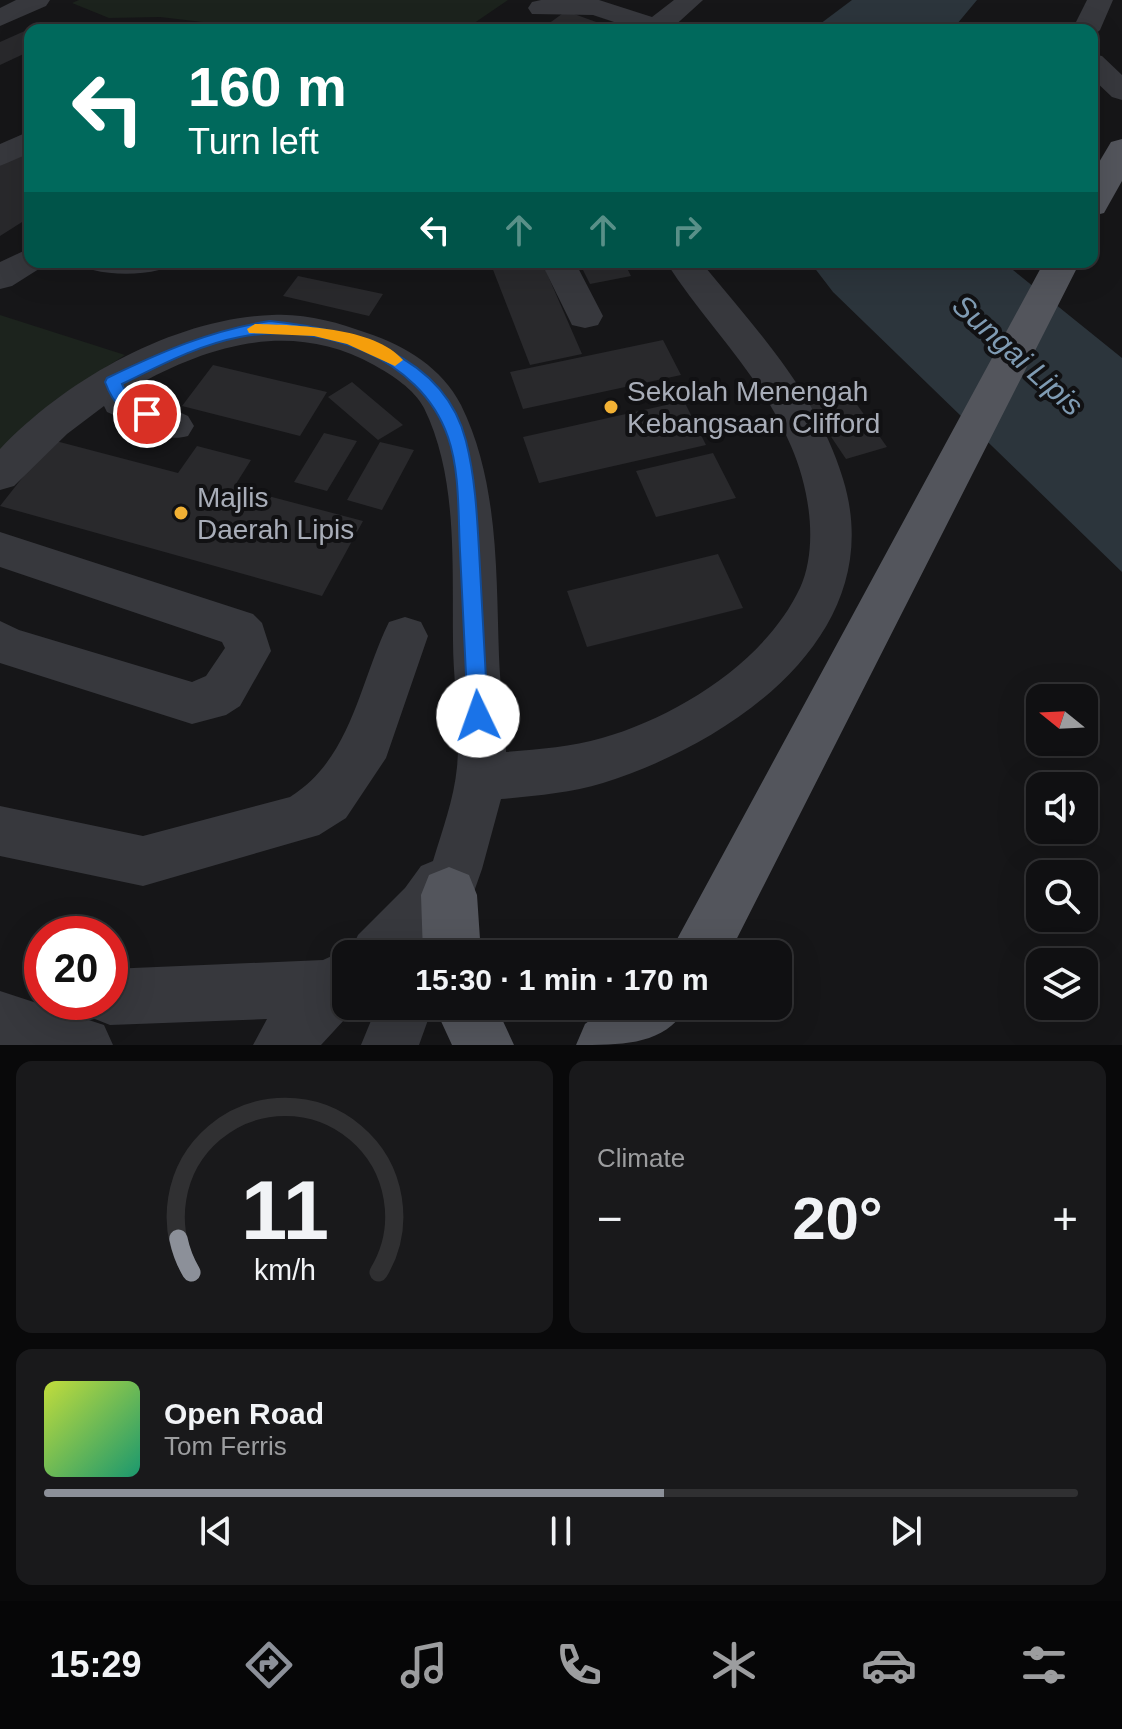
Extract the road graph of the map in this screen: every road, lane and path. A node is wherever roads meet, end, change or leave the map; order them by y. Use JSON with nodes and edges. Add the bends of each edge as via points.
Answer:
{"nodes":[{"id":1,"x":690,"y":0,"type":"edge"},
{"id":2,"x":1100,"y":0,"type":"edge"},
{"id":3,"x":34,"y":1,"type":"edge"},
{"id":4,"x":593,"y":3,"type":"edge"},
{"id":5,"x":538,"y":10,"type":"edge"},
{"id":6,"x":0,"y":18,"type":"edge"},
{"id":7,"x":644,"y":24,"type":"edge"},
{"id":8,"x":659,"y":24,"type":"edge"},
{"id":9,"x":1089,"y":24,"type":"edge"},
{"id":10,"x":1098,"y":68,"type":"edge"},
{"id":11,"x":1122,"y":91,"type":"edge"},
{"id":12,"x":24,"y":143,"type":"edge"},
{"id":13,"x":1122,"y":149,"type":"edge"},
{"id":14,"x":0,"y":157,"type":"edge"},
{"id":15,"x":1098,"y":195,"type":"edge"},
{"id":16,"x":24,"y":263,"type":"edge"},
{"id":17,"x":561,"y":268,"type":"edge"},
{"id":18,"x":688,"y":268,"type":"edge"},
{"id":19,"x":1059,"y":268,"type":"edge"},
{"id":20,"x":0,"y":278,"type":"edge"},
{"id":21,"x":585,"y":316,"type":"dead end"},
{"id":22,"x":113,"y":382,"type":"junction"},
{"id":23,"x":174,"y":426,"type":"dead end"},
{"id":24,"x":0,"y":475,"type":"edge"},
{"id":25,"x":0,"y":549,"type":"edge"},
{"id":26,"x":405,"y":636,"type":"dead end"},
{"id":27,"x":0,"y":640,"type":"edge"},
{"id":28,"x":481,"y":778,"type":"junction"},
{"id":29,"x":0,"y":831,"type":"edge"},
{"id":30,"x":453,"y":876,"type":"junction"},
{"id":31,"x":391,"y":940,"type":"edge"},
{"id":32,"x":430,"y":940,"type":"edge"},
{"id":33,"x":452,"y":940,"type":"edge"},
{"id":34,"x":705,"y":940,"type":"edge"},
{"id":35,"x":332,"y":982,"type":"edge"},
{"id":36,"x":332,"y":990,"type":"edge"},
{"id":37,"x":128,"y":996,"type":"edge"},
{"id":38,"x":24,"y":1005,"type":"edge"},
{"id":39,"x":0,"y":1009,"type":"edge"},
{"id":40,"x":0,"y":1019,"type":"edge"},
{"id":41,"x":400,"y":1020,"type":"edge"},
{"id":42,"x":471,"y":1020,"type":"edge"},
{"id":43,"x":639,"y":1020,"type":"edge"},
{"id":44,"x":666,"y":1020,"type":"edge"},
{"id":45,"x":84,"y":1045,"type":"edge"},
{"id":46,"x":282,"y":1045,"type":"edge"},
{"id":47,"x":390,"y":1045,"type":"edge"},
{"id":48,"x":484,"y":1045,"type":"edge"},
{"id":49,"x":606,"y":1045,"type":"edge"},
{"id":50,"x":654,"y":1045,"type":"edge"}],
"edges":[{"from":1,"to":8,"type":"street"},
{"from":2,"to":9,"type":"street"},
{"from":3,"to":6,"type":"street"},
{"from":4,"to":5,"type":"street"},
{"from":4,"to":7,"type":"street"},
{"from":10,"to":11,"type":"street"},
{"from":12,"to":14,"type":"street"},
{"from":13,"to":15,"type":"main road"},
{"from":16,"to":20,"type":"street"},
{"from":17,"to":21,"type":"street"},
{"from":18,"to":28,"type":"street","via":[[778,385],[810,447],[823,480],[830,539],[821,591],[793,638],[744,689],[694,722],[567,768]]},
{"from":19,"to":34,"type":"main road"},
{"from":22,"to":23,"type":"street","via":[[121,402]]},
{"from":22,"to":24,"type":"street","via":[[47,428]]},
{"from":22,"to":28,"type":"street","via":[[183,347],[270,327],[352,340],[413,373],[440,401],[457,438],[466,493]]},
{"from":25,"to":27,"type":"street","via":[[237,628],[246,637],[248,651],[223,691],[192,703]]},
{"from":26,"to":29,"type":"street","via":[[369,742],[328,801],[301,818],[143,861]]},
{"from":28,"to":30,"type":"street"},
{"from":30,"to":31,"type":"street"},
{"from":30,"to":32,"type":"street"},
{"from":30,"to":33,"type":"main road"},
{"from":35,"to":37,"type":"street"},
{"from":36,"to":46,"type":"street"},
{"from":38,"to":39,"type":"street"},
{"from":40,"to":45,"type":"street"},
{"from":41,"to":47,"type":"street"},
{"from":42,"to":48,"type":"main road"},
{"from":43,"to":49,"type":"main road"},
{"from":44,"to":50,"type":"main road"}]}
